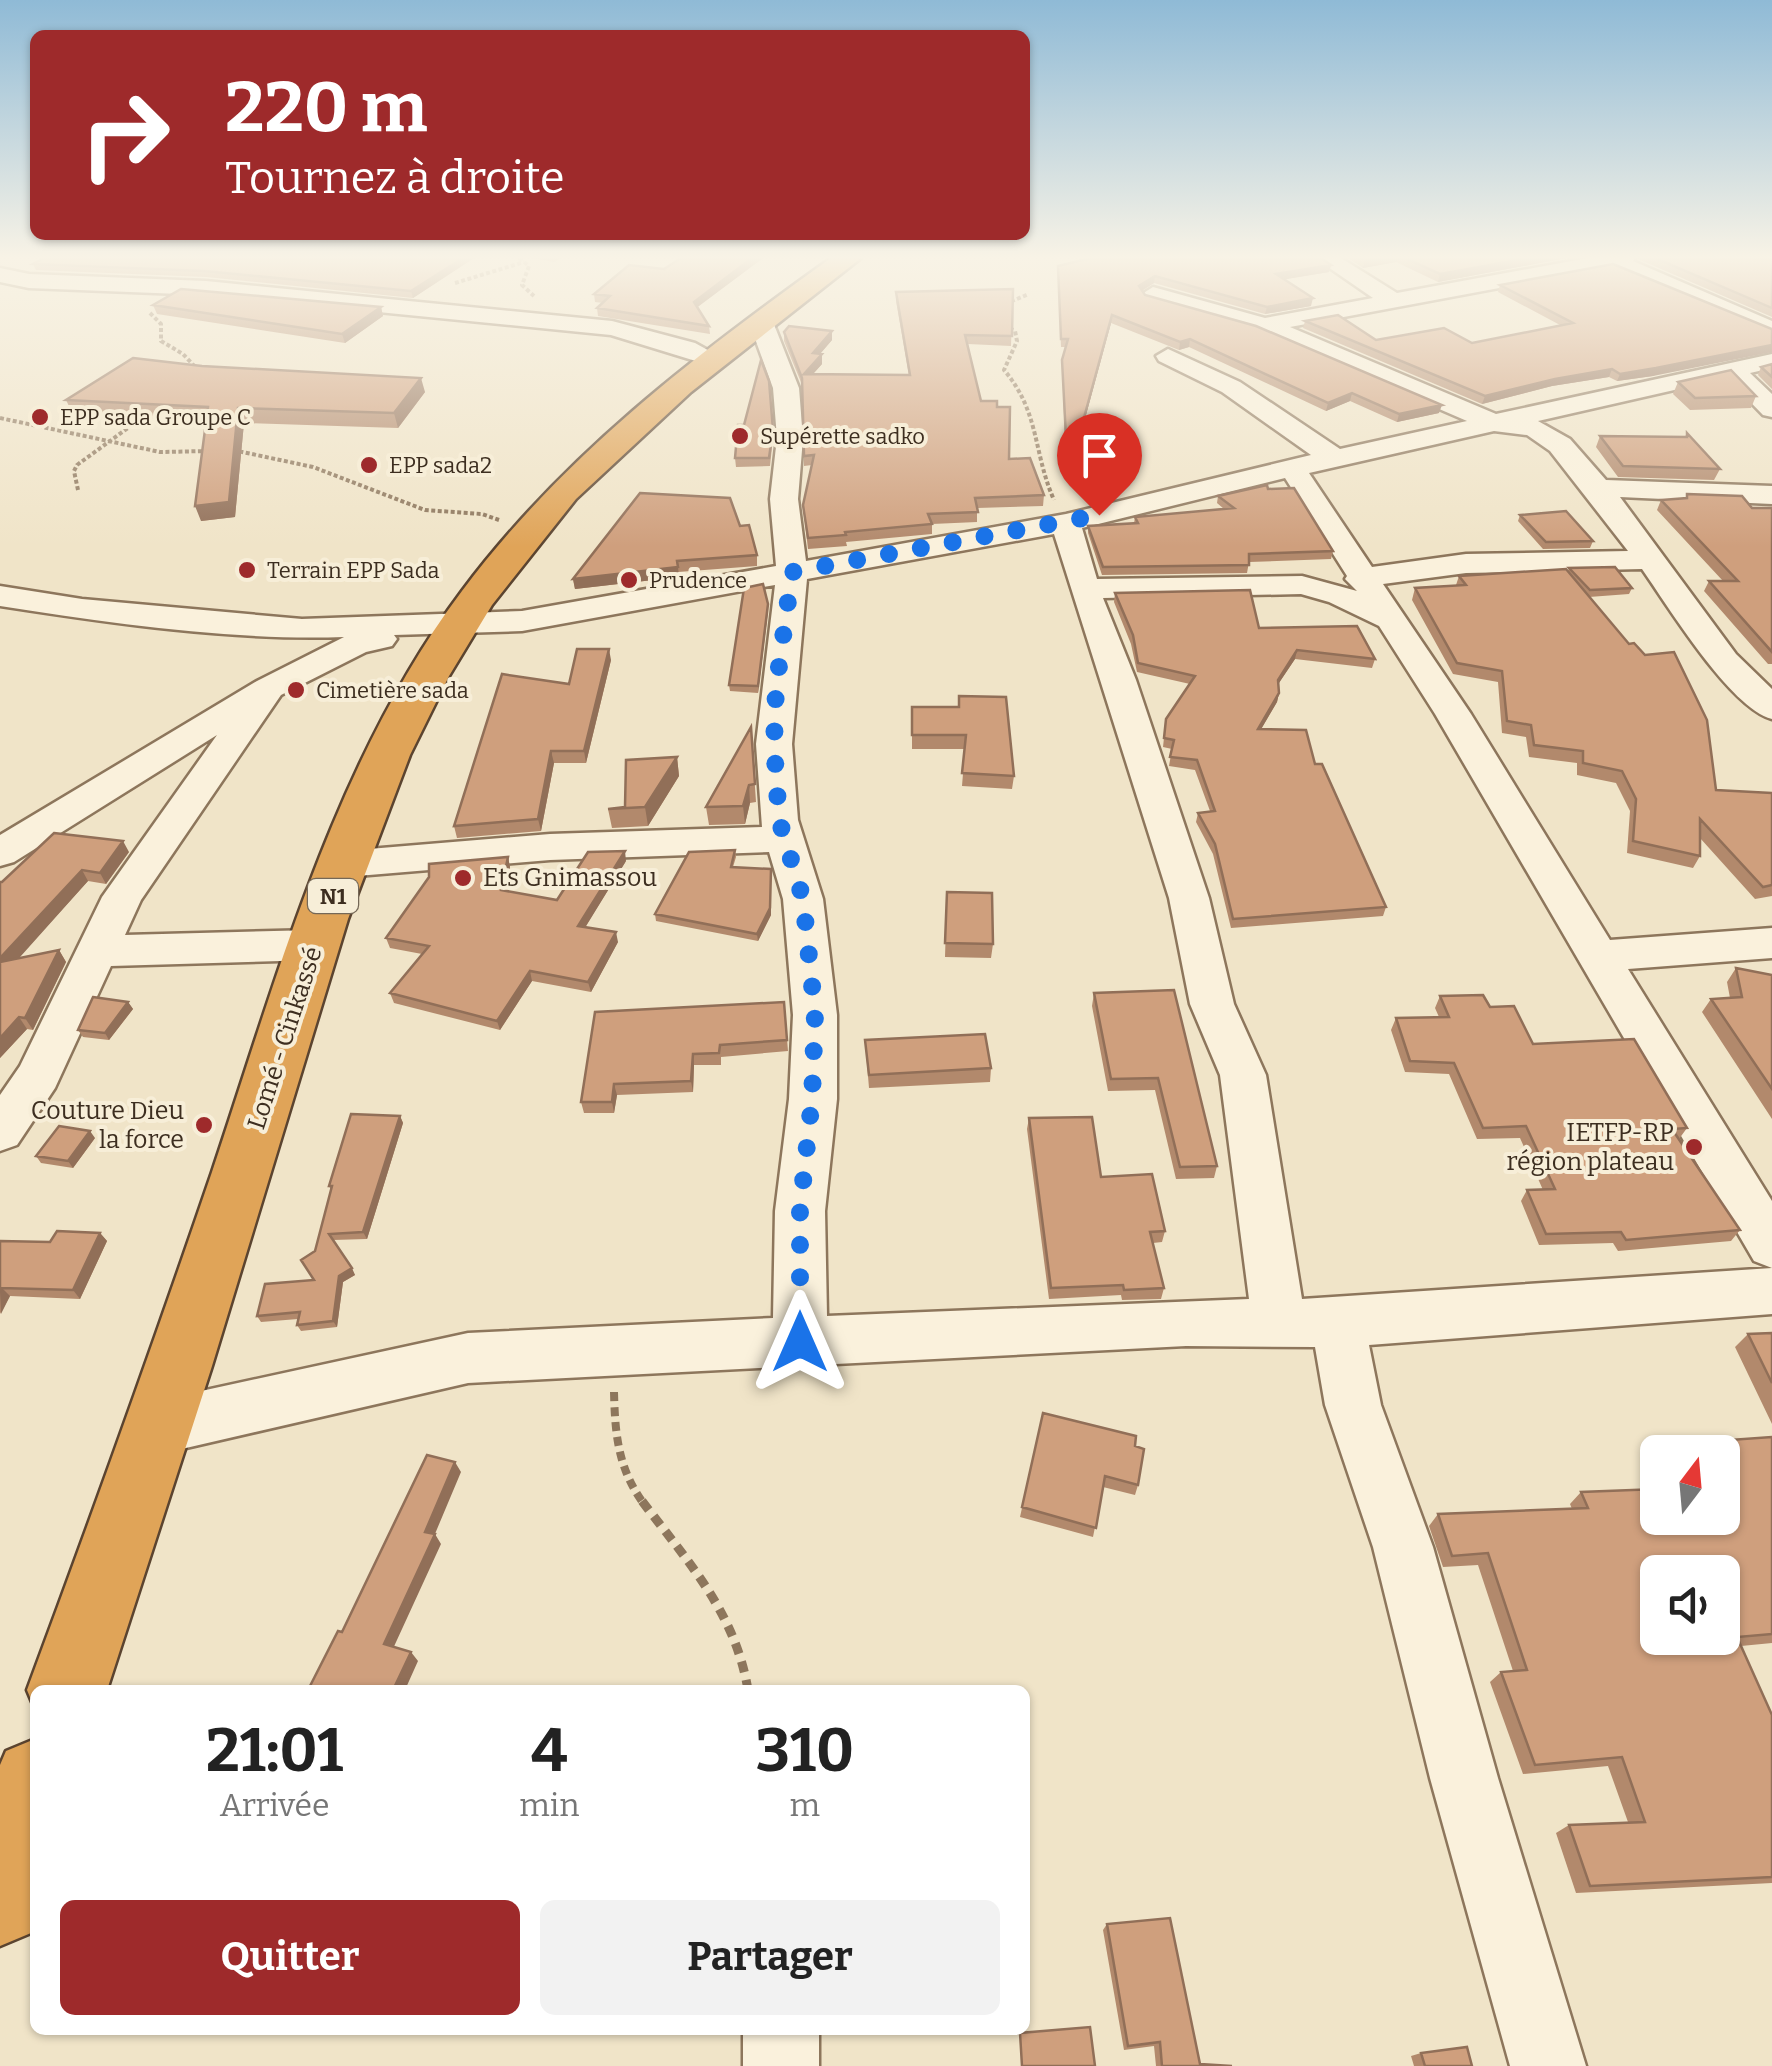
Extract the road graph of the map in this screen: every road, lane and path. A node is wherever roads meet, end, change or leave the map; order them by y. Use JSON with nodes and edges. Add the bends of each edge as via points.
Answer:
{"nodes":[{"id":1,"x":181,"y":354,"type":"edge"},
{"id":2,"x":701,"y":354,"type":"edge"},
{"id":3,"x":718,"y":354,"type":"edge"},
{"id":4,"x":773,"y":354,"type":"edge"},
{"id":5,"x":1011,"y":354,"type":"edge"},
{"id":6,"x":1331,"y":354,"type":"edge"},
{"id":7,"x":1168,"y":356,"type":"dead end"},
{"id":8,"x":712,"y":359,"type":"junction"},
{"id":9,"x":1772,"y":360,"type":"edge"},
{"id":10,"x":1733,"y":370,"type":"junction"},
{"id":11,"x":199,"y":372,"type":"edge"},
{"id":12,"x":156,"y":406,"type":"edge"},
{"id":13,"x":1772,"y":409,"type":"edge"},
{"id":14,"x":0,"y":418,"type":"edge"},
{"id":15,"x":1494,"y":423,"type":"junction"},
{"id":16,"x":105,"y":443,"type":"junction"},
{"id":17,"x":1338,"y":458,"type":"junction"},
{"id":18,"x":1292,"y":468,"type":"junction"},
{"id":19,"x":1598,"y":488,"type":"junction"},
{"id":20,"x":78,"y":490,"type":"dead end"},
{"id":21,"x":1772,"y":495,"type":"edge"},
{"id":22,"x":1066,"y":523,"type":"junction"},
{"id":23,"x":529,"y":530,"type":"junction"},
{"id":24,"x":1647,"y":560,"type":"junction"},
{"id":25,"x":792,"y":572,"type":"junction"},
{"id":26,"x":1361,"y":580,"type":"junction"},
{"id":27,"x":1084,"y":589,"type":"junction"},
{"id":28,"x":0,"y":596,"type":"edge"},
{"id":29,"x":1388,"y":620,"type":"junction"},
{"id":30,"x":448,"y":625,"type":"junction"},
{"id":31,"x":269,"y":688,"type":"junction"},
{"id":32,"x":1772,"y":708,"type":"edge"},
{"id":33,"x":784,"y":839,"type":"junction"},
{"id":34,"x":0,"y":853,"type":"edge"},
{"id":35,"x":345,"y":864,"type":"junction"},
{"id":36,"x":1772,"y":943,"type":"edge"},
{"id":37,"x":314,"y":945,"type":"junction"},
{"id":38,"x":100,"y":951,"type":"junction"},
{"id":39,"x":1598,"y":956,"type":"junction"},
{"id":40,"x":0,"y":1132,"type":"edge"},
{"id":41,"x":1772,"y":1246,"type":"edge"},
{"id":42,"x":1772,"y":1291,"type":"edge"},
{"id":43,"x":1338,"y":1323,"type":"junction"},
{"id":44,"x":1279,"y":1324,"type":"junction"},
{"id":45,"x":800,"y":1342,"type":"junction"},
{"id":46,"x":614,"y":1351,"type":"junction"},
{"id":47,"x":160,"y":1427,"type":"junction"},
{"id":48,"x":69,"y":1685,"type":"edge"},
{"id":49,"x":747,"y":1685,"type":"edge"},
{"id":50,"x":30,"y":1794,"type":"edge"},
{"id":51,"x":0,"y":1902,"type":"edge"},
{"id":52,"x":781,"y":2035,"type":"edge"},
{"id":53,"x":780,"y":2066,"type":"edge"},
{"id":54,"x":1548,"y":2066,"type":"edge"}],
"edges":[{"from":1,"to":11,"type":"path"},
{"from":2,"to":8,"type":"street"},
{"from":3,"to":8,"type":"highway","name":"Lomé - Cinkassé","number":"N1"},
{"from":4,"to":25,"type":"street","via":[[786,388],[784,499]]},
{"from":5,"to":22,"type":"path","via":[[1004,370],[1038,424],[1046,486]]},
{"from":6,"to":15,"type":"street"},
{"from":7,"to":17,"type":"street","via":[[1231,387]]},
{"from":8,"to":23,"type":"highway","name":"Lomé - Cinkassé","number":"N1","via":[[604,450]]},
{"from":9,"to":10,"type":"street"},
{"from":10,"to":13,"type":"street"},
{"from":10,"to":15,"type":"street"},
{"from":12,"to":16,"type":"path"},
{"from":14,"to":16,"type":"path"},
{"from":15,"to":17,"type":"street"},
{"from":15,"to":19,"type":"street","via":[[1534,428],[1560,445]]},
{"from":16,"to":20,"type":"path","via":[[77,465]]},
{"from":16,"to":23,"type":"path","via":[[160,452],[234,450],[313,467],[425,510],[482,514]]},
{"from":17,"to":18,"type":"street"},
{"from":18,"to":22,"type":"street"},
{"from":18,"to":26,"type":"street"},
{"from":19,"to":21,"type":"street"},
{"from":19,"to":24,"type":"street"},
{"from":22,"to":25,"type":"street"},
{"from":22,"to":27,"type":"street"},
{"from":23,"to":30,"type":"highway","name":"Lomé - Cinkassé","number":"N1"},
{"from":24,"to":26,"type":"street","via":[[1509,561]]},
{"from":24,"to":32,"type":"street","via":[[1724,662]]},
{"from":25,"to":30,"type":"street","via":[[522,621]]},
{"from":25,"to":33,"type":"street","via":[[774,744]]},
{"from":26,"to":29,"type":"street"},
{"from":27,"to":29,"type":"street","via":[[1302,585],[1340,595]]},
{"from":27,"to":44,"type":"street","via":[[1189,898],[1212,1004],[1244,1076]]},
{"from":28,"to":30,"type":"street","via":[[302,629]]},
{"from":29,"to":39,"type":"street"},
{"from":30,"to":31,"type":"street","via":[[356,644]]},
{"from":30,"to":35,"type":"highway","name":"Lomé - Cinkassé","number":"N1","via":[[373,780]]},
{"from":31,"to":34,"type":"street"},
{"from":31,"to":38,"type":"street","via":[[122,897]]},
{"from":33,"to":35,"type":"street","via":[[570,846]]},
{"from":33,"to":45,"type":"street","via":[[803,899],[815,1014],[800,1210]]},
{"from":35,"to":37,"type":"highway","name":"Lomé - Cinkassé","number":"N1"},
{"from":36,"to":39,"type":"street"},
{"from":37,"to":38,"type":"street"},
{"from":37,"to":47,"type":"highway","name":"Lomé - Cinkassé","number":"N1"},
{"from":38,"to":40,"type":"street","via":[[40,1074]]},
{"from":39,"to":41,"type":"street"},
{"from":42,"to":43,"type":"street"},
{"from":43,"to":44,"type":"street"},
{"from":43,"to":54,"type":"street","via":[[1353,1405],[1403,1547]]},
{"from":44,"to":45,"type":"street","via":[[1186,1322]]},
{"from":45,"to":46,"type":"street"},
{"from":46,"to":47,"type":"street","via":[[468,1358]]},
{"from":46,"to":49,"type":"path","via":[[614,1443],[632,1487],[721,1606]]},
{"from":47,"to":48,"type":"highway","name":"Lomé - Cinkassé","number":"N1"},
{"from":50,"to":51,"type":"highway"},
{"from":52,"to":53,"type":"street"}]}
